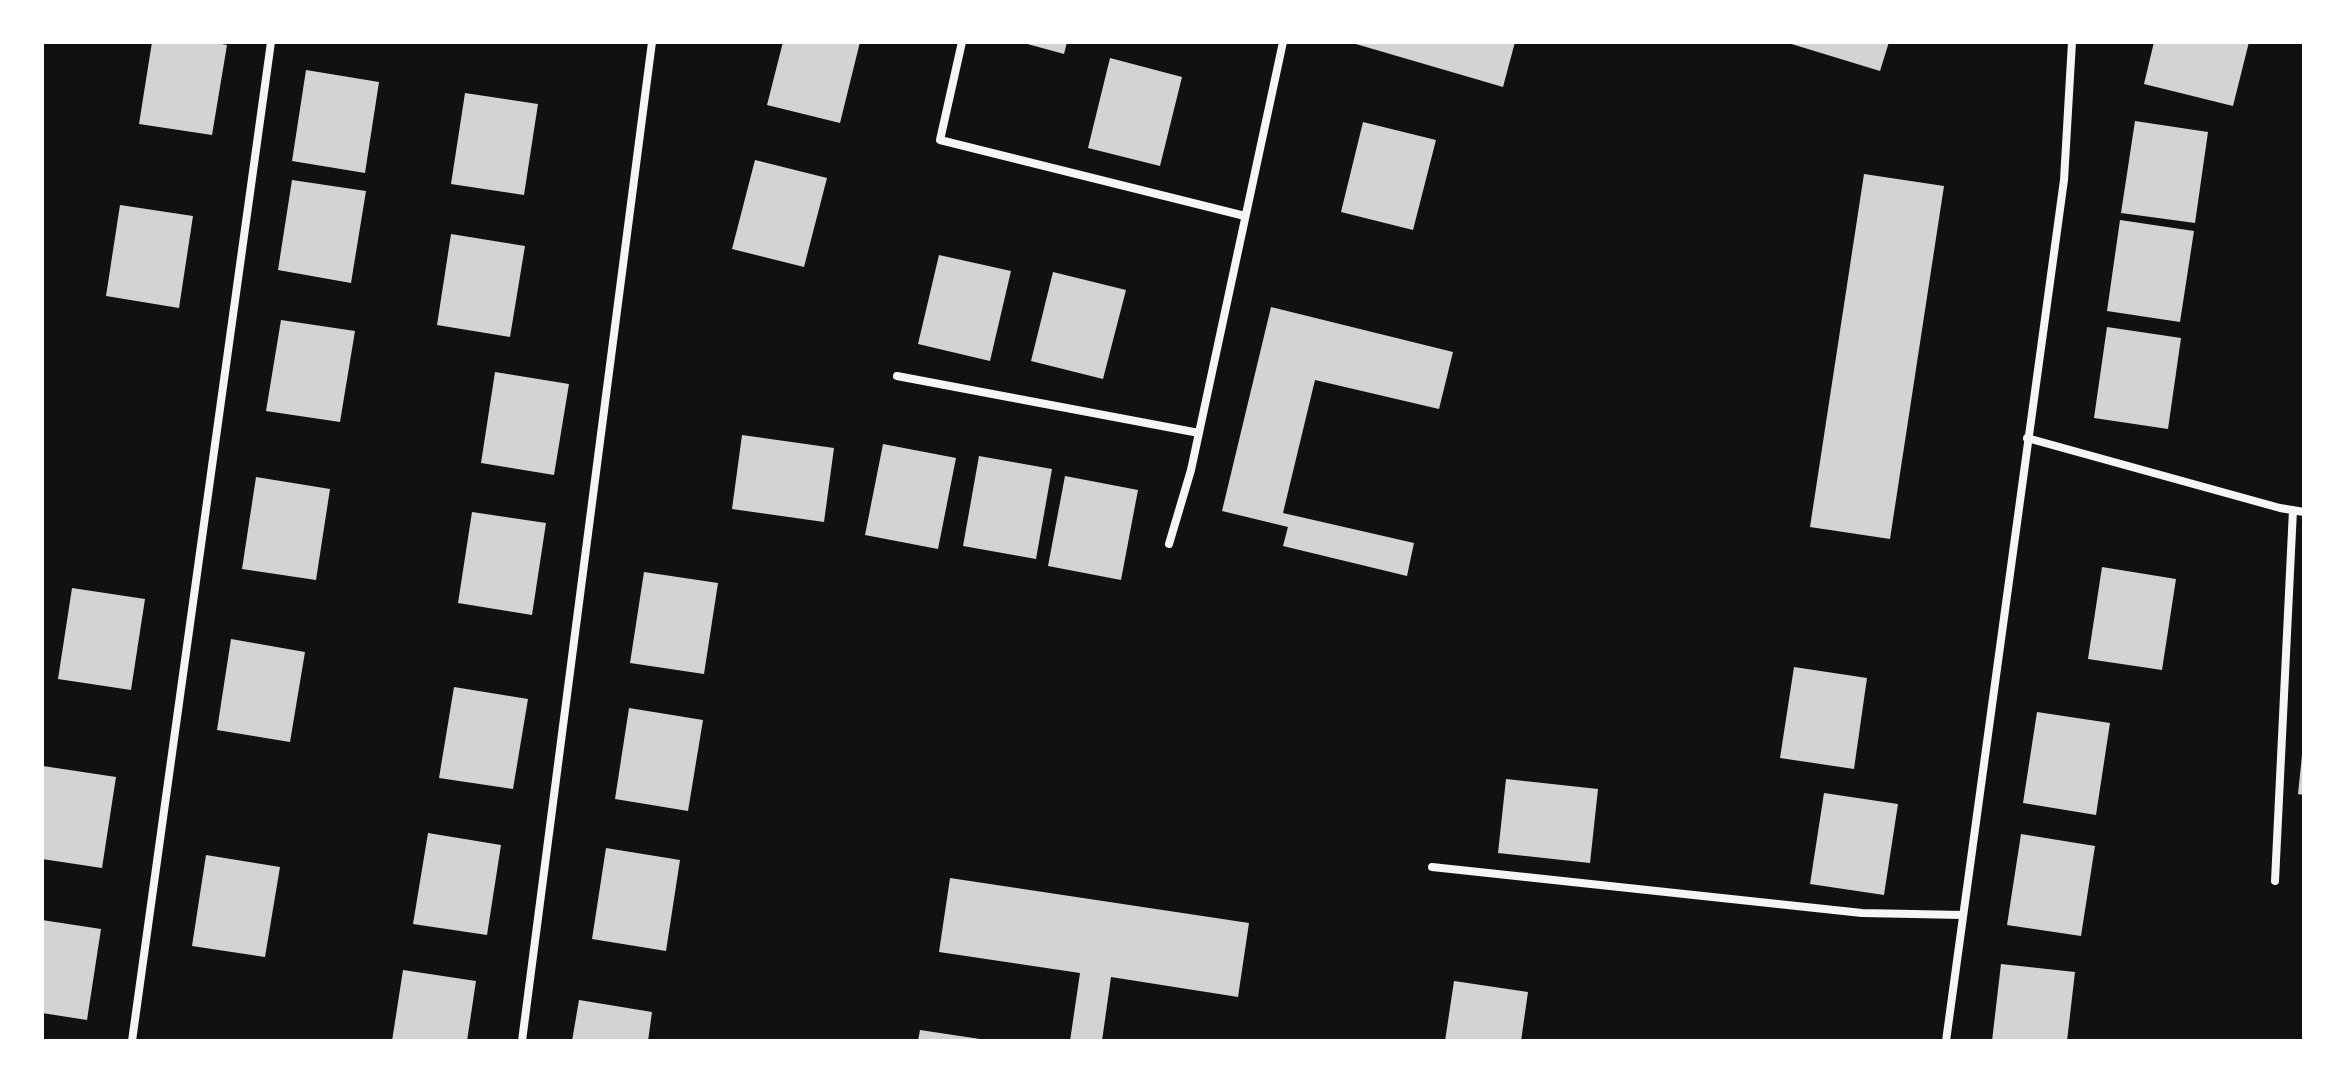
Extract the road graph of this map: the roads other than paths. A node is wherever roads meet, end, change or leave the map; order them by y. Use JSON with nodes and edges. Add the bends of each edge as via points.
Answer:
{"nodes":[{"id":1,"x":271,"y":42,"type":"edge"},
{"id":2,"x":652,"y":42,"type":"edge"},
{"id":3,"x":962,"y":42,"type":"edge"},
{"id":4,"x":1283,"y":42,"type":"edge"},
{"id":5,"x":2072,"y":42,"type":"edge"},
{"id":6,"x":1245,"y":216,"type":"junction"},
{"id":7,"x":897,"y":376,"type":"dead end"},
{"id":8,"x":1199,"y":433,"type":"junction"},
{"id":9,"x":2027,"y":438,"type":"junction"},
{"id":10,"x":2293,"y":510,"type":"junction"},
{"id":11,"x":2304,"y":512,"type":"edge"},
{"id":12,"x":1169,"y":544,"type":"dead end"},
{"id":13,"x":1432,"y":867,"type":"dead end"},
{"id":14,"x":2275,"y":881,"type":"dead end"},
{"id":15,"x":1963,"y":915,"type":"junction"},
{"id":16,"x":132,"y":1041,"type":"edge"},
{"id":17,"x":522,"y":1041,"type":"edge"},
{"id":18,"x":1946,"y":1041,"type":"edge"}],
"edges":[{"from":1,"to":16,"type":"street"},
{"from":2,"to":17,"type":"street"},
{"from":3,"to":6,"type":"street","via":[[940,140]]},
{"from":4,"to":6,"type":"street"},
{"from":5,"to":9,"type":"street","via":[[2064,180]]},
{"from":6,"to":8,"type":"street"},
{"from":7,"to":8,"type":"street"},
{"from":8,"to":12,"type":"street"},
{"from":9,"to":10,"type":"street"},
{"from":9,"to":15,"type":"street"},
{"from":10,"to":11,"type":"street"},
{"from":10,"to":14,"type":"street"},
{"from":13,"to":15,"type":"street","via":[[1862,913]]},
{"from":15,"to":18,"type":"street"}]}
